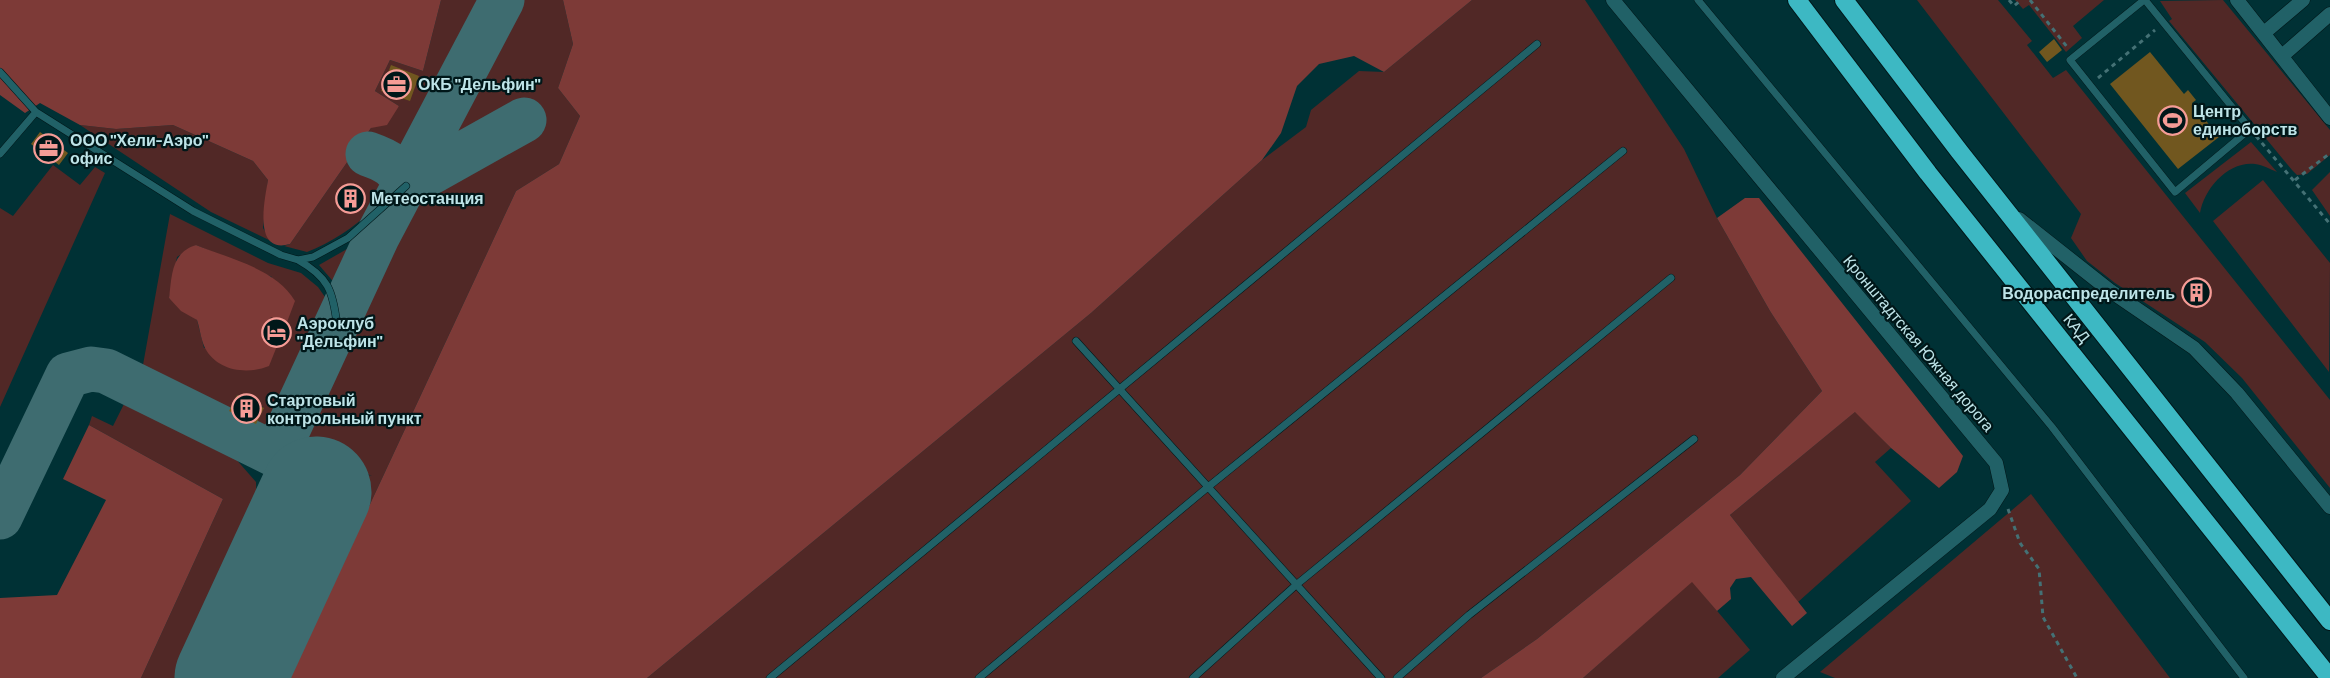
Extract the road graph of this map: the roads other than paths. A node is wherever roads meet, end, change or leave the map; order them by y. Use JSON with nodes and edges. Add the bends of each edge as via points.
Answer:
{"nodes":[{"id":1,"x":1613,"y":0,"type":"edge"},
{"id":2,"x":1698,"y":0,"type":"edge"},
{"id":3,"x":1797,"y":0,"type":"edge"},
{"id":4,"x":1844,"y":0,"type":"edge"},
{"id":5,"x":2145,"y":0,"type":"edge"},
{"id":6,"x":2237,"y":0,"type":"edge"},
{"id":7,"x":2303,"y":0,"type":"edge"},
{"id":8,"x":2330,"y":14,"type":"edge"},
{"id":9,"x":2264,"y":33,"type":"junction"},
{"id":10,"x":1537,"y":44,"type":"dead end"},
{"id":11,"x":2282,"y":56,"type":"junction"},
{"id":12,"x":0,"y":72,"type":"edge"},
{"id":13,"x":36,"y":112,"type":"junction"},
{"id":14,"x":2330,"y":118,"type":"edge"},
{"id":15,"x":1623,"y":151,"type":"dead end"},
{"id":16,"x":0,"y":154,"type":"edge"},
{"id":17,"x":406,"y":186,"type":"dead end"},
{"id":18,"x":2004,"y":207,"type":"junction"},
{"id":19,"x":298,"y":260,"type":"junction"},
{"id":20,"x":1671,"y":278,"type":"dead end"},
{"id":21,"x":337,"y":325,"type":"dead end"},
{"id":22,"x":1076,"y":341,"type":"dead end"},
{"id":23,"x":1119,"y":389,"type":"junction"},
{"id":24,"x":1694,"y":439,"type":"dead end"},
{"id":25,"x":1208,"y":487,"type":"junction"},
{"id":26,"x":2330,"y":507,"type":"edge"},
{"id":27,"x":1296,"y":585,"type":"junction"},
{"id":28,"x":2330,"y":621,"type":"edge"},
{"id":29,"x":770,"y":678,"type":"edge"},
{"id":30,"x":979,"y":678,"type":"edge"},
{"id":31,"x":1193,"y":678,"type":"edge"},
{"id":32,"x":1381,"y":678,"type":"edge"},
{"id":33,"x":1397,"y":678,"type":"edge"},
{"id":34,"x":1783,"y":678,"type":"edge"},
{"id":35,"x":2244,"y":678,"type":"edge"},
{"id":36,"x":2330,"y":678,"type":"edge"}],
"edges":[{"from":1,"to":34,"type":"street","name":"Кронштадтская Южная дорога","via":[[1996,463],[2002,490],[1990,509]]},
{"from":2,"to":35,"type":"lane","via":[[2052,427]]},
{"from":3,"to":36,"type":"highway","name":"КАД","via":[[1928,173]]},
{"from":4,"to":18,"type":"highway","name":"КАД"},
{"from":5,"to":5,"type":"lane","via":[[2070,60],[2175,192],[2250,129]]},
{"from":6,"to":9,"type":"street"},
{"from":7,"to":9,"type":"street"},
{"from":8,"to":11,"type":"street"},
{"from":9,"to":11,"type":"street"},
{"from":10,"to":23,"type":"lane"},
{"from":11,"to":14,"type":"street"},
{"from":12,"to":13,"type":"lane"},
{"from":13,"to":16,"type":"lane"},
{"from":13,"to":19,"type":"lane","via":[[193,212],[249,241]]},
{"from":15,"to":25,"type":"lane"},
{"from":17,"to":19,"type":"lane","via":[[348,238]]},
{"from":18,"to":26,"type":"street","via":[[2109,290],[2194,348],[2237,393]]},
{"from":18,"to":28,"type":"highway","name":"КАД"},
{"from":19,"to":21,"type":"lane","via":[[316,270],[330,287]]},
{"from":20,"to":27,"type":"lane"},
{"from":22,"to":23,"type":"lane"},
{"from":23,"to":25,"type":"lane"},
{"from":23,"to":29,"type":"lane"},
{"from":24,"to":33,"type":"lane","via":[[1468,615]]},
{"from":25,"to":27,"type":"lane"},
{"from":25,"to":30,"type":"lane"},
{"from":27,"to":31,"type":"lane"},
{"from":27,"to":32,"type":"lane"}]}
